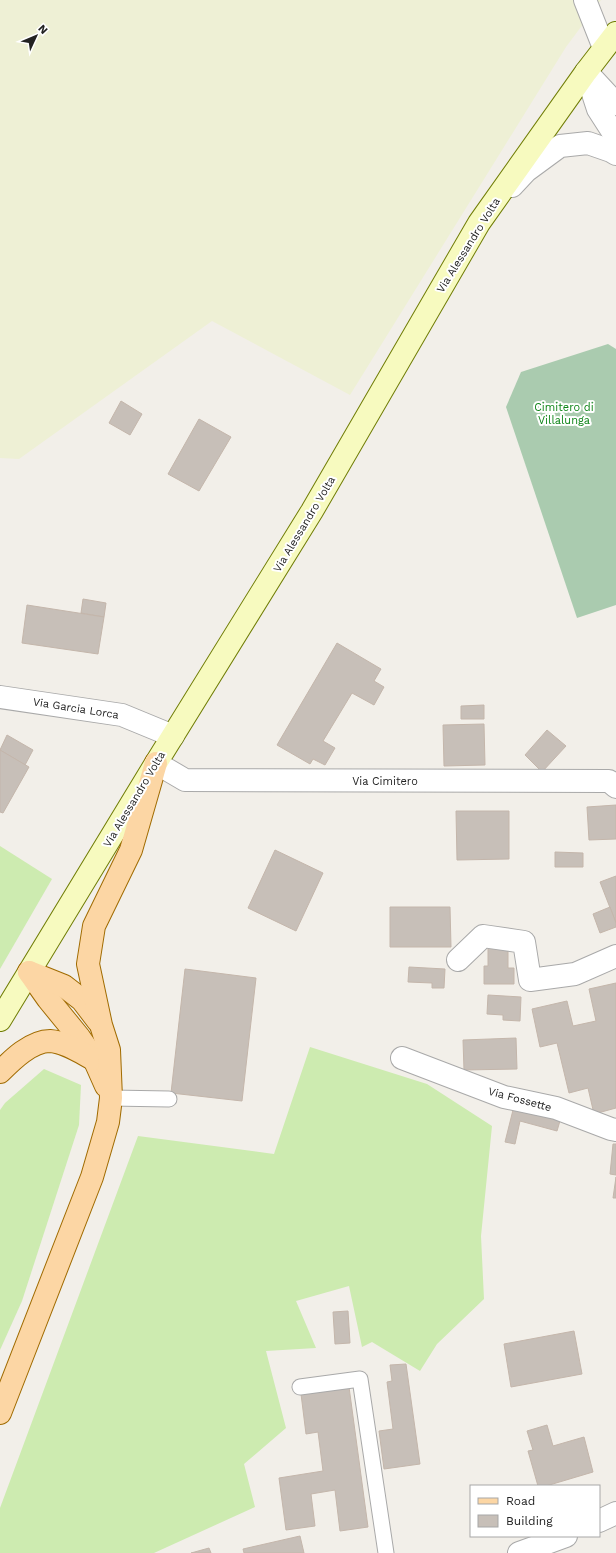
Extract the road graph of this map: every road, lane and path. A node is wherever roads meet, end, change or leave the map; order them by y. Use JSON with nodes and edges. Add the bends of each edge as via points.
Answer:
{"nodes":[{"id":1,"x":584,"y":0,"type":"edge"},
{"id":2,"x":610,"y":41,"type":"edge"},
{"id":3,"x":586,"y":72,"type":"junction"},
{"id":4,"x":616,"y":104,"type":"edge"},
{"id":5,"x":616,"y":138,"type":"edge"},
{"id":6,"x":616,"y":154,"type":"edge"},
{"id":7,"x":479,"y":223,"type":"junction"},
{"id":8,"x":0,"y":697,"type":"edge"},
{"id":9,"x":173,"y":736,"type":"junction"},
{"id":10,"x":156,"y":763,"type":"junction"},
{"id":11,"x":616,"y":787,"type":"edge"},
{"id":12,"x":616,"y":956,"type":"edge"},
{"id":13,"x":458,"y":960,"type":"dead end"},
{"id":14,"x":29,"y":972,"type":"junction"},
{"id":15,"x":0,"y":1020,"type":"edge"},
{"id":16,"x":101,"y":1025,"type":"junction"},
{"id":17,"x":402,"y":1058,"type":"dead end"},
{"id":18,"x":94,"y":1059,"type":"junction"},
{"id":19,"x":0,"y":1072,"type":"edge"},
{"id":20,"x":111,"y":1098,"type":"junction"},
{"id":21,"x":169,"y":1099,"type":"dead end"},
{"id":22,"x":616,"y":1130,"type":"edge"},
{"id":23,"x":300,"y":1387,"type":"dead end"},
{"id":24,"x":0,"y":1412,"type":"edge"},
{"id":25,"x":616,"y":1513,"type":"edge"},
{"id":26,"x":600,"y":1521,"type":"edge"},
{"id":27,"x":563,"y":1537,"type":"edge"},
{"id":28,"x":386,"y":1553,"type":"edge"},
{"id":29,"x":519,"y":1553,"type":"edge"}],
"edges":[{"from":1,"to":2,"type":"street"},
{"from":2,"to":3,"type":"main road","name":"Via Alessandro Volta"},
{"from":3,"to":4,"type":"street"},
{"from":3,"to":5,"type":"street","via":[[598,109]]},
{"from":3,"to":7,"type":"main road","name":"Via Alessandro Volta"},
{"from":6,"to":7,"type":"street","via":[[588,143],[560,146],[526,171]]},
{"from":7,"to":9,"type":"main road","name":"Via Alessandro Volta","via":[[314,507]]},
{"from":8,"to":9,"type":"street","name":"Via Garcia Lorca","via":[[122,715]]},
{"from":9,"to":10,"type":"main road","name":"Via Alessandro Volta"},
{"from":10,"to":11,"type":"street","name":"Via Cimitero","via":[[185,780],[578,780],[609,781]]},
{"from":10,"to":14,"type":"main road","name":"Via Alessandro Volta"},
{"from":10,"to":16,"type":"main road","via":[[131,850],[94,926],[88,964]]},
{"from":12,"to":13,"type":"street","via":[[575,974],[530,980],[524,942],[483,936]]},
{"from":14,"to":15,"type":"main road","name":"Via Alessandro Volta"},
{"from":14,"to":16,"type":"main road","via":[[64,986],[82,1000]]},
{"from":14,"to":18,"type":"main road"},
{"from":16,"to":20,"type":"main road","via":[[109,1050]]},
{"from":17,"to":22,"type":"street","name":"Via Fossette","via":[[504,1097],[556,1108]]},
{"from":18,"to":19,"type":"main road","via":[[68,1046],[49,1041],[29,1047]]},
{"from":18,"to":20,"type":"main road"},
{"from":20,"to":21,"type":"lane"},
{"from":20,"to":24,"type":"main road","via":[[108,1122],[92,1177]]},
{"from":23,"to":28,"type":"lane","via":[[360,1379]]},
{"from":25,"to":26,"type":"street"},
{"from":27,"to":29,"type":"street"}]}
